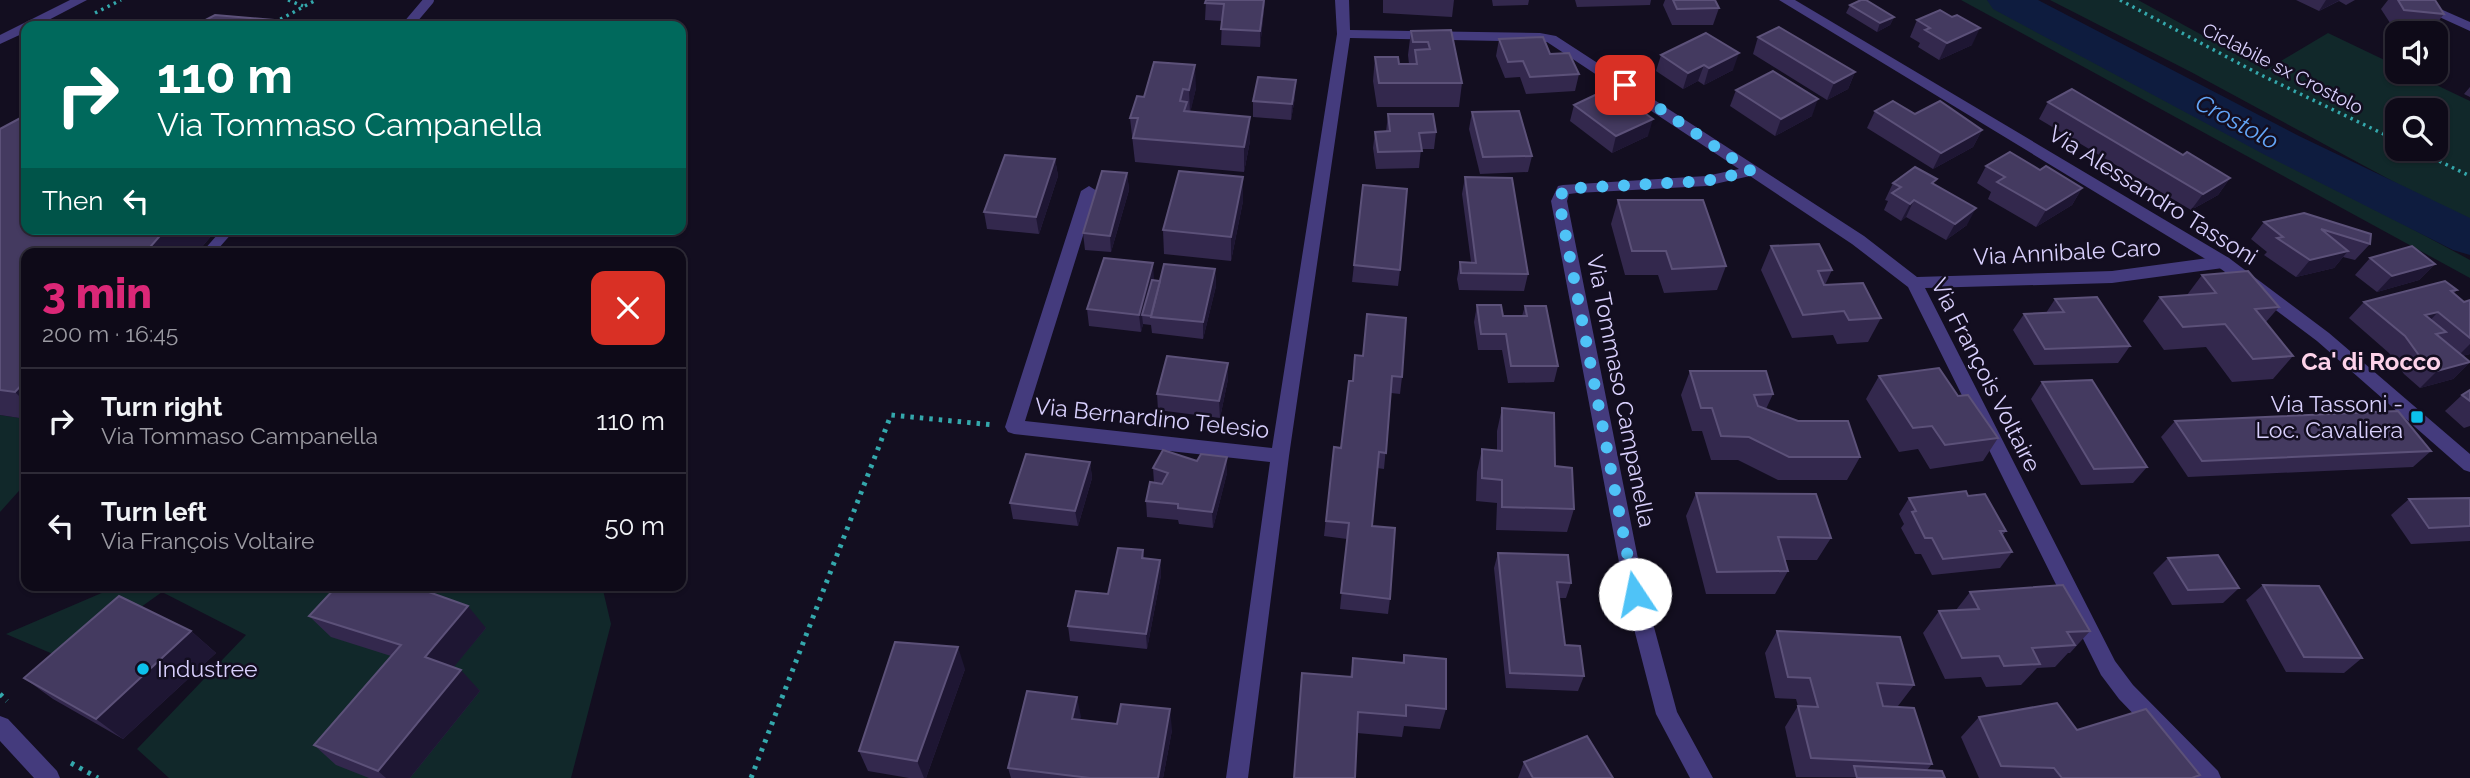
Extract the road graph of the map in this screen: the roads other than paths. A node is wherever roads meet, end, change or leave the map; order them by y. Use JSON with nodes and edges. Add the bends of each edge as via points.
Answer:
{"nodes":[{"id":1,"x":80,"y":0,"type":"edge"},
{"id":2,"x":429,"y":0,"type":"edge"},
{"id":3,"x":1342,"y":0,"type":"edge"},
{"id":4,"x":1786,"y":0,"type":"edge"},
{"id":5,"x":2409,"y":0,"type":"edge"},
{"id":6,"x":39,"y":21,"type":"edge"},
{"id":7,"x":411,"y":21,"type":"edge"},
{"id":8,"x":2470,"y":27,"type":"edge"},
{"id":9,"x":21,"y":30,"type":"edge"},
{"id":10,"x":1343,"y":34,"type":"junction"},
{"id":11,"x":0,"y":40,"type":"edge"},
{"id":12,"x":1751,"y":171,"type":"junction"},
{"id":13,"x":1089,"y":191,"type":"dead end"},
{"id":14,"x":2222,"y":262,"type":"junction"},
{"id":15,"x":1914,"y":282,"type":"junction"},
{"id":16,"x":1280,"y":456,"type":"junction"},
{"id":17,"x":2470,"y":465,"type":"edge"},
{"id":18,"x":0,"y":726,"type":"edge"},
{"id":19,"x":49,"y":778,"type":"edge"},
{"id":20,"x":1237,"y":778,"type":"edge"},
{"id":21,"x":1702,"y":778,"type":"edge"},
{"id":22,"x":2210,"y":778,"type":"edge"}],
"edges":[{"from":1,"to":6,"type":"street"},
{"from":2,"to":7,"type":"lane"},
{"from":3,"to":10,"type":"street","name":"Via Bernardino Telesio"},
{"from":4,"to":14,"type":"street","name":"Via Alessandro Tassoni"},
{"from":5,"to":8,"type":"street"},
{"from":9,"to":11,"type":"street"},
{"from":10,"to":12,"type":"street","name":"Via François Voltaire","via":[[1551,40]]},
{"from":10,"to":16,"type":"street","name":"Via Bernardino Telesio"},
{"from":12,"to":15,"type":"street","name":"Via François Voltaire"},
{"from":12,"to":21,"type":"street","name":"Via Tommaso Campanella","via":[[1706,181],[1563,190],[1559,201],[1635,594],[1667,714]]},
{"from":13,"to":16,"type":"street","name":"Via Bernardino Telesio","via":[[1014,428]]},
{"from":14,"to":15,"type":"street","name":"Via Annibale Caro","via":[[2112,277]]},
{"from":14,"to":17,"type":"street","name":"Via Alessandro Tassoni","via":[[2323,337]]},
{"from":15,"to":22,"type":"street","name":"Via François Voltaire","via":[[2108,668]]},
{"from":16,"to":20,"type":"street","name":"Via Bernardino Telesio"},
{"from":18,"to":19,"type":"street"}]}
